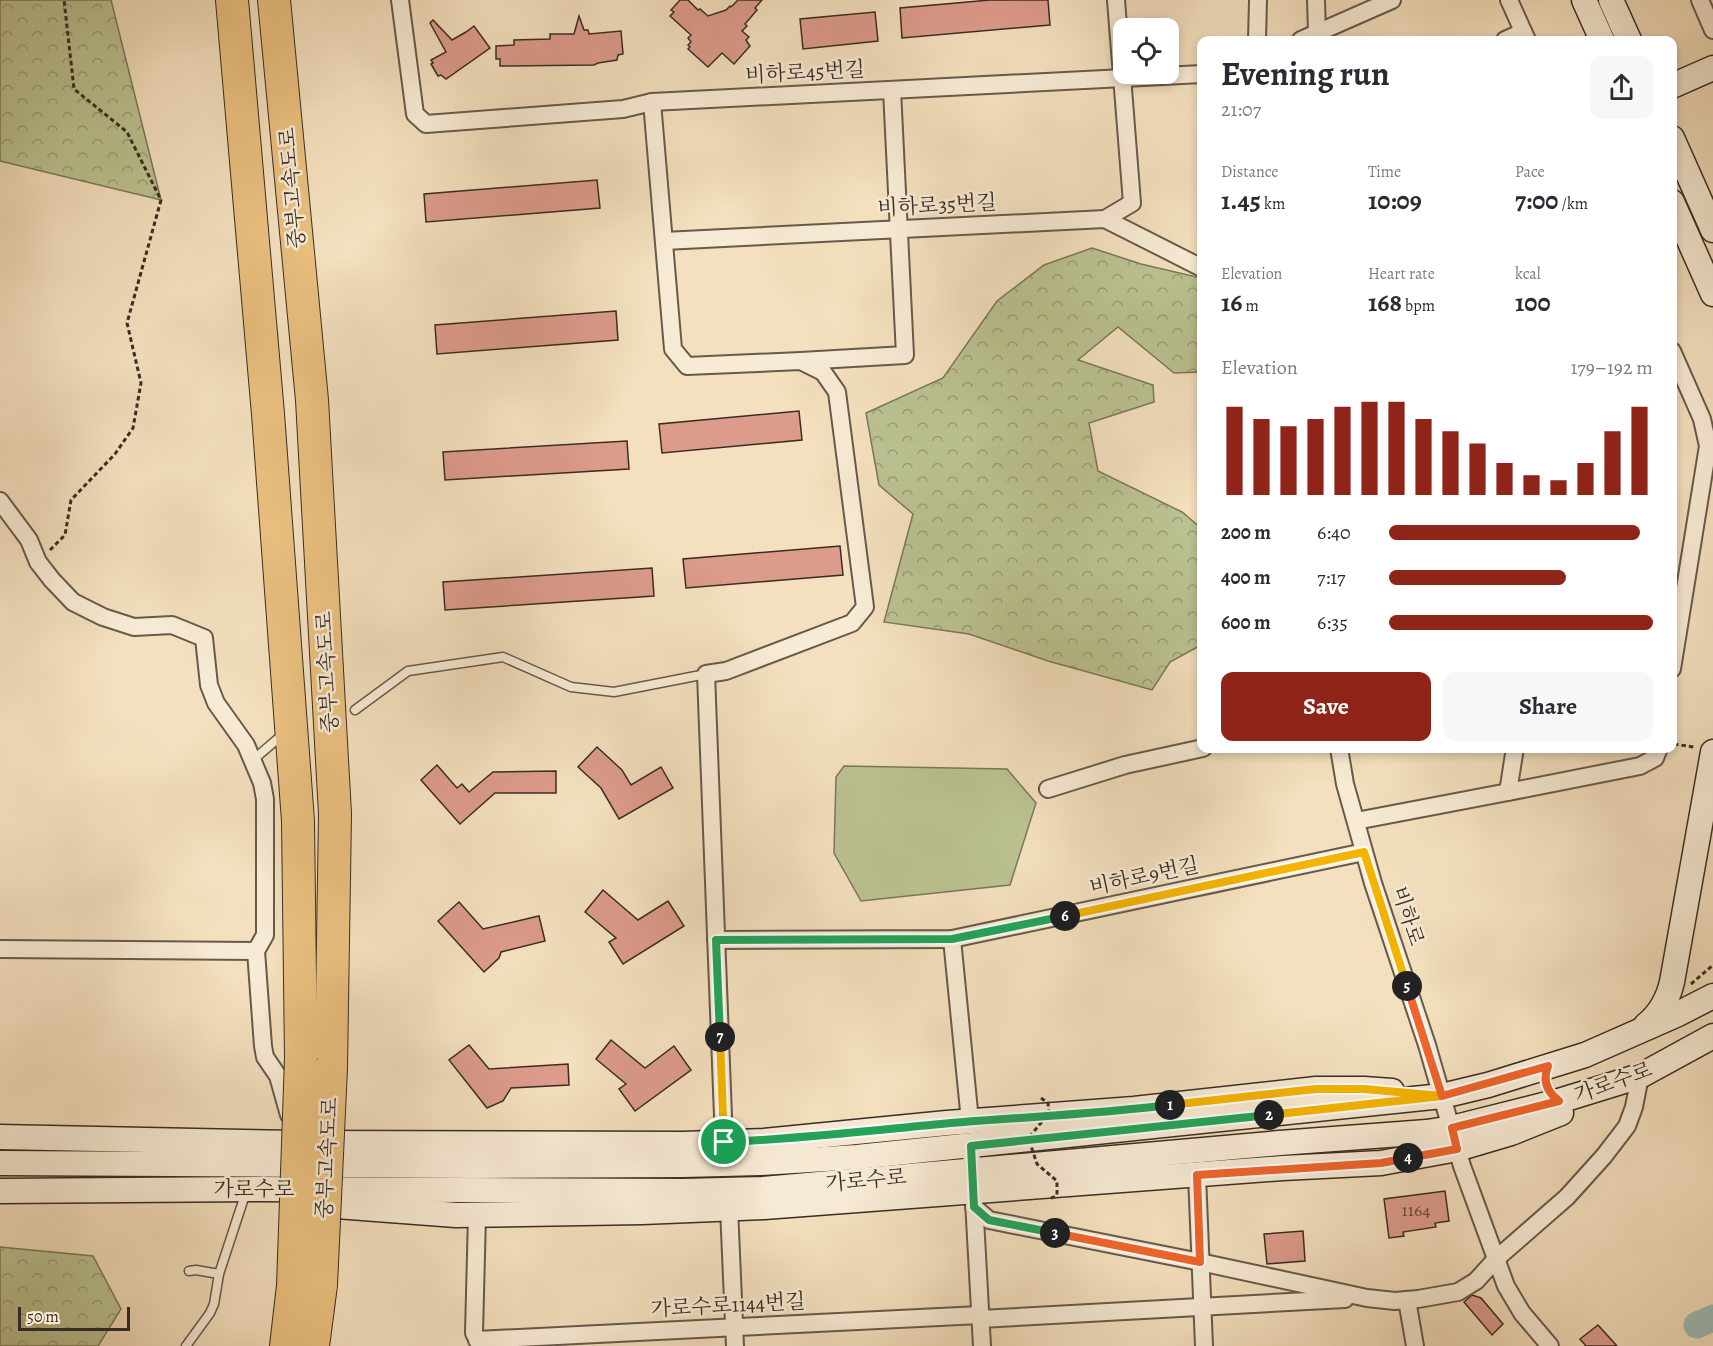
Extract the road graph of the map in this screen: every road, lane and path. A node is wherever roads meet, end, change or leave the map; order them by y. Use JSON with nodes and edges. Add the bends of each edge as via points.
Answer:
{"nodes":[{"id":1,"x":64,"y":0,"type":"edge"},
{"id":2,"x":232,"y":0,"type":"edge"},
{"id":3,"x":274,"y":0,"type":"edge"},
{"id":4,"x":400,"y":0,"type":"edge"},
{"id":5,"x":1116,"y":0,"type":"edge"},
{"id":6,"x":1258,"y":0,"type":"edge"},
{"id":7,"x":1316,"y":0,"type":"edge"},
{"id":8,"x":1392,"y":0,"type":"edge"},
{"id":9,"x":1509,"y":0,"type":"edge"},
{"id":10,"x":1584,"y":0,"type":"edge"},
{"id":11,"x":1611,"y":0,"type":"edge"},
{"id":12,"x":1700,"y":0,"type":"edge"},
{"id":13,"x":1117,"y":18,"type":"edge"},
{"id":14,"x":1713,"y":30,"type":"edge"},
{"id":15,"x":1317,"y":33,"type":"junction"},
{"id":16,"x":1257,"y":36,"type":"edge"},
{"id":17,"x":1310,"y":36,"type":"edge"},
{"id":18,"x":1525,"y":36,"type":"edge"},
{"id":19,"x":1600,"y":36,"type":"edge"},
{"id":20,"x":1627,"y":36,"type":"edge"},
{"id":21,"x":1713,"y":68,"type":"edge"},
{"id":22,"x":1197,"y":74,"type":"edge"},
{"id":23,"x":1179,"y":75,"type":"edge"},
{"id":24,"x":1113,"y":78,"type":"edge"},
{"id":25,"x":1122,"y":84,"type":"edge"},
{"id":26,"x":1677,"y":84,"type":"edge"},
{"id":27,"x":892,"y":90,"type":"junction"},
{"id":28,"x":652,"y":102,"type":"junction"},
{"id":29,"x":1677,"y":147,"type":"edge"},
{"id":30,"x":1708,"y":204,"type":"edge"},
{"id":31,"x":1677,"y":217,"type":"edge"},
{"id":32,"x":1105,"y":219,"type":"junction"},
{"id":33,"x":898,"y":229,"type":"junction"},
{"id":34,"x":1713,"y":231,"type":"edge"},
{"id":35,"x":664,"y":241,"type":"junction"},
{"id":36,"x":1197,"y":265,"type":"edge"},
{"id":37,"x":1713,"y":294,"type":"edge"},
{"id":38,"x":801,"y":361,"type":"junction"},
{"id":39,"x":1677,"y":362,"type":"edge"},
{"id":40,"x":0,"y":501,"type":"edge"},
{"id":41,"x":38,"y":562,"type":"junction"},
{"id":42,"x":1677,"y":638,"type":"edge"},
{"id":43,"x":706,"y":674,"type":"junction"},
{"id":44,"x":355,"y":710,"type":"dead end"},
{"id":45,"x":281,"y":736,"type":"dead end"},
{"id":46,"x":1677,"y":745,"type":"edge"},
{"id":47,"x":1197,"y":749,"type":"edge"},
{"id":48,"x":1708,"y":750,"type":"edge"},
{"id":49,"x":1340,"y":753,"type":"edge"},
{"id":50,"x":1514,"y":753,"type":"edge"},
{"id":51,"x":1657,"y":753,"type":"edge"},
{"id":52,"x":253,"y":760,"type":"junction"},
{"id":53,"x":1048,"y":789,"type":"dead end"},
{"id":54,"x":1508,"y":792,"type":"junction"},
{"id":55,"x":1356,"y":821,"type":"junction"},
{"id":56,"x":1364,"y":852,"type":"junction"},
{"id":57,"x":952,"y":939,"type":"junction"},
{"id":58,"x":716,"y":940,"type":"junction"},
{"id":59,"x":0,"y":950,"type":"edge"},
{"id":60,"x":256,"y":951,"type":"junction"},
{"id":61,"x":1713,"y":986,"type":"edge"},
{"id":62,"x":1713,"y":996,"type":"edge"},
{"id":63,"x":1676,"y":1015,"type":"junction"},
{"id":64,"x":1636,"y":1032,"type":"junction"},
{"id":65,"x":1713,"y":1036,"type":"edge"},
{"id":66,"x":1713,"y":1045,"type":"edge"},
{"id":67,"x":1713,"y":1057,"type":"edge"},
{"id":68,"x":1548,"y":1066,"type":"junction"},
{"id":69,"x":1640,"y":1076,"type":"junction"},
{"id":70,"x":1442,"y":1096,"type":"junction"},
{"id":71,"x":1041,"y":1098,"type":"dead end"},
{"id":72,"x":1559,"y":1101,"type":"junction"},
{"id":73,"x":970,"y":1121,"type":"junction"},
{"id":74,"x":0,"y":1137,"type":"edge"},
{"id":75,"x":1454,"y":1138,"type":"junction"},
{"id":76,"x":724,"y":1142,"type":"junction"},
{"id":77,"x":295,"y":1143,"type":"junction"},
{"id":78,"x":971,"y":1146,"type":"junction"},
{"id":79,"x":0,"y":1164,"type":"edge"},
{"id":80,"x":1197,"y":1175,"type":"junction"},
{"id":81,"x":170,"y":1190,"type":"junction"},
{"id":82,"x":974,"y":1190,"type":"junction"},
{"id":83,"x":0,"y":1191,"type":"edge"},
{"id":84,"x":244,"y":1198,"type":"junction"},
{"id":85,"x":1051,"y":1198,"type":"dead end"},
{"id":86,"x":729,"y":1208,"type":"junction"},
{"id":87,"x":477,"y":1215,"type":"junction"},
{"id":88,"x":1496,"y":1259,"type":"junction"},
{"id":89,"x":1200,"y":1262,"type":"junction"},
{"id":90,"x":189,"y":1271,"type":"dead end"},
{"id":91,"x":219,"y":1274,"type":"junction"},
{"id":92,"x":307,"y":1285,"type":"junction"},
{"id":93,"x":1367,"y":1298,"type":"junction"},
{"id":94,"x":1407,"y":1300,"type":"junction"},
{"id":95,"x":1202,"y":1307,"type":"junction"},
{"id":96,"x":980,"y":1317,"type":"junction"},
{"id":97,"x":734,"y":1327,"type":"junction"},
{"id":98,"x":479,"y":1343,"type":"edge"},
{"id":99,"x":186,"y":1346,"type":"edge"},
{"id":100,"x":286,"y":1346,"type":"edge"},
{"id":101,"x":313,"y":1346,"type":"edge"},
{"id":102,"x":735,"y":1346,"type":"edge"},
{"id":103,"x":982,"y":1346,"type":"edge"},
{"id":104,"x":1204,"y":1346,"type":"edge"},
{"id":105,"x":1415,"y":1346,"type":"edge"},
{"id":106,"x":1550,"y":1346,"type":"edge"}],
"edges":[{"from":1,"to":41,"type":"path","via":[[74,89],[127,132],[161,200],[128,323],[141,383],[133,428],[115,454],[71,500],[65,535]]},
{"from":2,"to":92,"type":"highway","name":"중부고속도로","bridge":true,"via":[[298,821]]},
{"from":3,"to":92,"type":"highway","name":"중부고속도로","bridge":true,"via":[[312,400],[335,814],[331,1068]]},
{"from":4,"to":28,"type":"street","name":"비하로45번길","via":[[415,114],[426,124],[623,109]]},
{"from":5,"to":13,"type":"street"},
{"from":6,"to":16,"type":"street"},
{"from":7,"to":15,"type":"street"},
{"from":8,"to":15,"type":"street"},
{"from":9,"to":18,"type":"street"},
{"from":10,"to":19,"type":"main road"},
{"from":11,"to":20,"type":"main road"},
{"from":12,"to":14,"type":"street"},
{"from":15,"to":17,"type":"street"},
{"from":21,"to":26,"type":"main road"},
{"from":22,"to":23,"type":"street","name":"비하로45번길"},
{"from":24,"to":27,"type":"street","name":"비하로45번길"},
{"from":25,"to":32,"type":"street","via":[[1132,202]]},
{"from":27,"to":28,"type":"street","name":"비하로45번길"},
{"from":27,"to":33,"type":"street"},
{"from":28,"to":35,"type":"street"},
{"from":29,"to":30,"type":"main road"},
{"from":30,"to":34,"type":"main road"},
{"from":31,"to":37,"type":"main road"},
{"from":32,"to":33,"type":"street","name":"비하로35번길"},
{"from":32,"to":36,"type":"street","name":"비하로35번길"},
{"from":33,"to":35,"type":"street","name":"비하로35번길"},
{"from":33,"to":38,"type":"street","via":[[905,355]]},
{"from":35,"to":38,"type":"street","via":[[673,349],[687,366]]},
{"from":38,"to":43,"type":"street","via":[[823,372],[837,392],[865,607],[852,623],[726,671]]},
{"from":39,"to":42,"type":"street","via":[[1702,419],[1708,446]]},
{"from":40,"to":41,"type":"street","via":[[29,540]]},
{"from":41,"to":52,"type":"street","via":[[73,602],[103,617],[134,627],[172,625],[204,638],[209,685],[216,704]]},
{"from":43,"to":44,"type":"lane","via":[[614,692],[571,687],[503,657],[408,671]]},
{"from":43,"to":58,"type":"street"},
{"from":45,"to":52,"type":"lane"},
{"from":46,"to":48,"type":"path"},
{"from":47,"to":53,"type":"street","via":[[1125,765]]},
{"from":48,"to":64,"type":"main road","via":[[1672,984],[1658,1013]]},
{"from":49,"to":55,"type":"street","name":"비하로"},
{"from":50,"to":54,"type":"street"},
{"from":51,"to":54,"type":"street","via":[[1640,766]]},
{"from":52,"to":60,"type":"street","via":[[265,799],[265,935]]},
{"from":54,"to":55,"type":"street"},
{"from":55,"to":56,"type":"street","name":"비하로"},
{"from":56,"to":57,"type":"street","name":"비하로9번길"},
{"from":56,"to":70,"type":"street","name":"비하로"},
{"from":57,"to":58,"type":"street","name":"비하로9번길"},
{"from":57,"to":73,"type":"street"},
{"from":58,"to":76,"type":"street"},
{"from":59,"to":60,"type":"street"},
{"from":60,"to":77,"type":"street","via":[[265,1057],[278,1076]]},
{"from":61,"to":63,"type":"main road"},
{"from":62,"to":63,"type":"main road","name":"가로수로"},
{"from":63,"to":64,"type":"main road","name":"가로수로"},
{"from":64,"to":68,"type":"main road","name":"가로수로","via":[[1585,1055]]},
{"from":65,"to":69,"type":"main road","name":"가로수로"},
{"from":66,"to":69,"type":"main road"},
{"from":67,"to":69,"type":"main road"},
{"from":68,"to":70,"type":"main road","name":"가로수로"},
{"from":68,"to":72,"type":"main road","via":[[1545,1082]]},
{"from":69,"to":72,"type":"main road","name":"가로수로"},
{"from":69,"to":75,"type":"main road","via":[[1511,1133]]},
{"from":69,"to":88,"type":"street","via":[[1627,1126],[1604,1156],[1567,1197]]},
{"from":70,"to":73,"type":"main road","name":"가로수로","via":[[1316,1089],[1134,1110]]},
{"from":70,"to":75,"type":"street","name":"비하로"},
{"from":70,"to":78,"type":"main road","name":"가로수로"},
{"from":71,"to":85,"type":"path","bridge":true,"via":[[1049,1113],[1031,1135],[1030,1143],[1037,1164],[1057,1181],[1057,1194]]},
{"from":72,"to":75,"type":"main road","name":"가로수로"},
{"from":73,"to":76,"type":"main road","name":"가로수로"},
{"from":74,"to":77,"type":"main road","name":"가로수로"},
{"from":75,"to":80,"type":"main road","via":[[1381,1163]]},
{"from":75,"to":82,"type":"main road","name":"가로수로","via":[[1427,1132],[1280,1143]]},
{"from":75,"to":88,"type":"street","name":"비하로"},
{"from":76,"to":77,"type":"main road","name":"가로수로"},
{"from":78,"to":79,"type":"main road","name":"가로수로","via":[[821,1160],[683,1165]]},
{"from":78,"to":82,"type":"street"},
{"from":80,"to":82,"type":"main road"},
{"from":80,"to":89,"type":"street"},
{"from":81,"to":82,"type":"main road","name":"가로수로"},
{"from":81,"to":83,"type":"main road","name":"가로수로"},
{"from":81,"to":84,"type":"main road"},
{"from":82,"to":86,"type":"main road"},
{"from":82,"to":89,"type":"street","via":[[989,1220]]},
{"from":82,"to":96,"type":"street"},
{"from":84,"to":87,"type":"main road"},
{"from":84,"to":91,"type":"lane"},
{"from":86,"to":87,"type":"main road"},
{"from":86,"to":97,"type":"street"},
{"from":87,"to":98,"type":"street","via":[[474,1333]]},
{"from":88,"to":94,"type":"street","via":[[1476,1281],[1458,1292]]},
{"from":88,"to":106,"type":"street","name":"비하로","via":[[1522,1312]]},
{"from":89,"to":93,"type":"street"},
{"from":89,"to":95,"type":"street"},
{"from":90,"to":91,"type":"lane"},
{"from":91,"to":99,"type":"lane","via":[[210,1313]]},
{"from":92,"to":100,"type":"highway","name":"중부고속도로"},
{"from":92,"to":101,"type":"highway","name":"중부고속도로"},
{"from":93,"to":94,"type":"street"},
{"from":93,"to":95,"type":"street","name":"가로수로1144번길"},
{"from":94,"to":105,"type":"street"},
{"from":95,"to":96,"type":"street","name":"가로수로1144번길"},
{"from":95,"to":104,"type":"street"},
{"from":96,"to":97,"type":"street","name":"가로수로1144번길"},
{"from":96,"to":103,"type":"street"},
{"from":97,"to":98,"type":"street","name":"가로수로1144번길"},
{"from":97,"to":102,"type":"street"}]}
